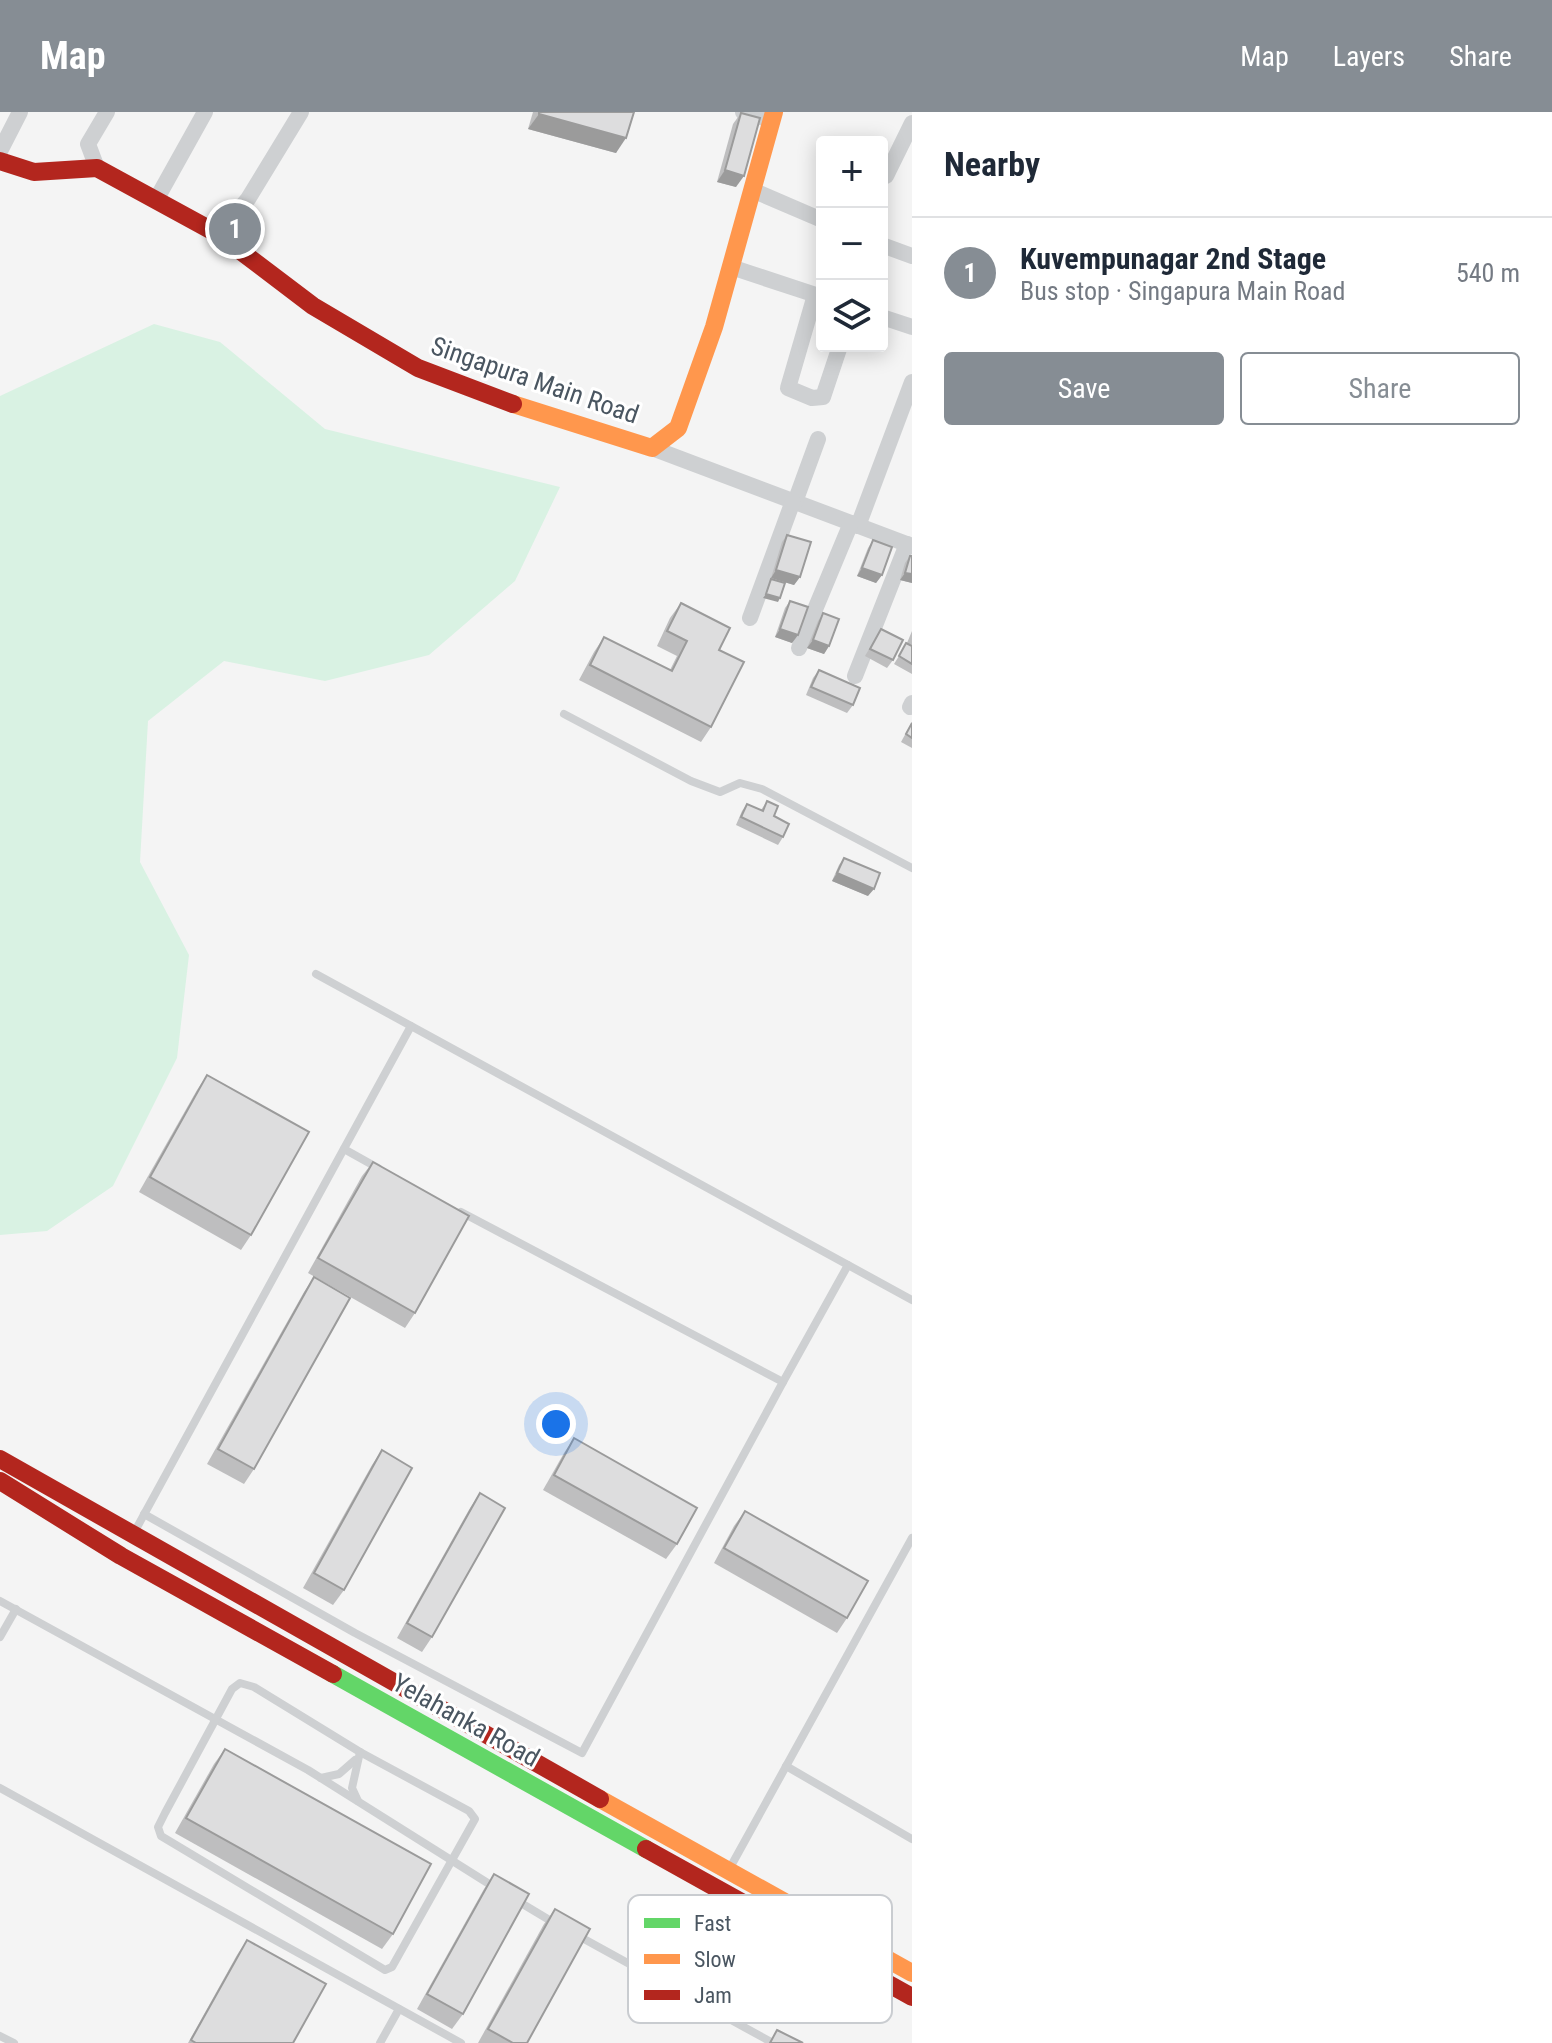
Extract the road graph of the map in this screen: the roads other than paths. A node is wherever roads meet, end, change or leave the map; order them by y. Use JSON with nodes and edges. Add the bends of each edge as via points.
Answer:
{"nodes":[{"id":1,"x":20,"y":112,"type":"edge"},
{"id":2,"x":107,"y":112,"type":"edge"},
{"id":3,"x":205,"y":112,"type":"edge"},
{"id":4,"x":743,"y":112,"type":"edge"},
{"id":5,"x":299,"y":113,"type":"edge"},
{"id":6,"x":773,"y":116,"type":"edge"},
{"id":7,"x":912,"y":123,"type":"edge"},
{"id":8,"x":0,"y":151,"type":"edge"},
{"id":9,"x":0,"y":161,"type":"edge"},
{"id":10,"x":97,"y":168,"type":"junction"},
{"id":11,"x":888,"y":172,"type":"edge"},
{"id":12,"x":752,"y":190,"type":"junction"},
{"id":13,"x":156,"y":200,"type":"junction"},
{"id":14,"x":816,"y":217,"type":"edge"},
{"id":15,"x":218,"y":234,"type":"junction"},
{"id":16,"x":888,"y":247,"type":"edge"},
{"id":17,"x":912,"y":256,"type":"edge"},
{"id":18,"x":731,"y":267,"type":"junction"},
{"id":19,"x":816,"y":295,"type":"edge"},
{"id":20,"x":816,"y":302,"type":"edge"},
{"id":21,"x":888,"y":319,"type":"edge"},
{"id":22,"x":912,"y":327,"type":"edge"},
{"id":23,"x":838,"y":352,"type":"edge"},
{"id":24,"x":912,"y":382,"type":"edge"},
{"id":25,"x":818,"y":439,"type":"dead end"},
{"id":26,"x":652,"y":448,"type":"junction"},
{"id":27,"x":794,"y":502,"type":"junction"},
{"id":28,"x":855,"y":524,"type":"junction"},
{"id":29,"x":909,"y":545,"type":"edge"},
{"id":30,"x":750,"y":618,"type":"dead end"},
{"id":31,"x":799,"y":648,"type":"dead end"},
{"id":32,"x":855,"y":676,"type":"dead end"},
{"id":33,"x":564,"y":714,"type":"dead end"},
{"id":34,"x":912,"y":868,"type":"edge"},
{"id":35,"x":316,"y":974,"type":"dead end"},
{"id":36,"x":411,"y":1026,"type":"junction"},
{"id":37,"x":344,"y":1149,"type":"junction"},
{"id":38,"x":384,"y":1171,"type":"edge"},
{"id":39,"x":452,"y":1207,"type":"edge"},
{"id":40,"x":848,"y":1265,"type":"junction"},
{"id":41,"x":912,"y":1300,"type":"edge"},
{"id":42,"x":783,"y":1382,"type":"junction"},
{"id":43,"x":0,"y":1459,"type":"edge"},
{"id":44,"x":0,"y":1481,"type":"edge"},
{"id":45,"x":144,"y":1514,"type":"junction"},
{"id":46,"x":132,"y":1537,"type":"junction"},
{"id":47,"x":912,"y":1538,"type":"edge"},
{"id":48,"x":121,"y":1556,"type":"junction"},
{"id":49,"x":0,"y":1601,"type":"edge"},
{"id":50,"x":16,"y":1609,"type":"junction"},
{"id":51,"x":0,"y":1637,"type":"edge"},
{"id":52,"x":217,"y":1720,"type":"junction"},
{"id":53,"x":360,"y":1752,"type":"junction"},
{"id":54,"x":786,"y":1766,"type":"junction"},
{"id":55,"x":321,"y":1778,"type":"junction"},
{"id":56,"x":0,"y":1788,"type":"edge"},
{"id":57,"x":359,"y":1802,"type":"junction"},
{"id":58,"x":912,"y":1839,"type":"edge"},
{"id":59,"x":453,"y":1861,"type":"junction"},
{"id":60,"x":729,"y":1870,"type":"junction"},
{"id":61,"x":729,"y":1895,"type":"edge"},
{"id":62,"x":773,"y":1895,"type":"edge"},
{"id":63,"x":892,"y":1962,"type":"edge"},
{"id":64,"x":628,"y":1963,"type":"edge"},
{"id":65,"x":912,"y":1973,"type":"edge"},
{"id":66,"x":892,"y":1986,"type":"edge"},
{"id":67,"x":912,"y":1997,"type":"edge"},
{"id":68,"x":399,"y":2009,"type":"junction"},
{"id":69,"x":737,"y":2023,"type":"edge"},
{"id":70,"x":0,"y":2036,"type":"edge"},
{"id":71,"x":14,"y":2043,"type":"edge"},
{"id":72,"x":380,"y":2043,"type":"edge"},
{"id":73,"x":461,"y":2043,"type":"edge"},
{"id":74,"x":773,"y":2043,"type":"edge"}],
"edges":[{"from":1,"to":8,"type":"street"},
{"from":2,"to":10,"type":"street","via":[[88,144]]},
{"from":3,"to":13,"type":"street"},
{"from":4,"to":6,"type":"street"},
{"from":5,"to":15,"type":"street","via":[[248,199]]},
{"from":6,"to":12,"type":"main road","name":"Singapura Main Road"},
{"from":7,"to":11,"type":"street"},
{"from":9,"to":10,"type":"main road","via":[[34,172]]},
{"from":10,"to":13,"type":"main road","name":"Singapura Main Road"},
{"from":12,"to":14,"type":"street"},
{"from":12,"to":18,"type":"main road","name":"Singapura Main Road"},
{"from":13,"to":15,"type":"main road","name":"Singapura Main Road"},
{"from":15,"to":26,"type":"main road","name":"Singapura Main Road","via":[[313,306],[418,368]]},
{"from":16,"to":17,"type":"street"},
{"from":18,"to":19,"type":"street"},
{"from":18,"to":26,"type":"main road","name":"Singapura Main Road","via":[[678,428]]},
{"from":20,"to":23,"type":"street","via":[[788,388],[823,397]]},
{"from":21,"to":22,"type":"street"},
{"from":24,"to":28,"type":"street"},
{"from":25,"to":27,"type":"street"},
{"from":26,"to":27,"type":"street"},
{"from":27,"to":28,"type":"street"},
{"from":27,"to":30,"type":"street"},
{"from":28,"to":29,"type":"street"},
{"from":28,"to":31,"type":"street"},
{"from":29,"to":32,"type":"street"},
{"from":33,"to":34,"type":"lane","via":[[720,792],[740,783],[762,789]]},
{"from":35,"to":36,"type":"lane"},
{"from":36,"to":37,"type":"lane"},
{"from":36,"to":40,"type":"lane"},
{"from":37,"to":38,"type":"lane"},
{"from":37,"to":45,"type":"lane"},
{"from":39,"to":42,"type":"lane"},
{"from":40,"to":41,"type":"lane"},
{"from":40,"to":42,"type":"lane"},
{"from":42,"to":45,"type":"lane","via":[[582,1753]]},
{"from":43,"to":46,"type":"main road","name":"Yelahanka Road"},
{"from":44,"to":48,"type":"main road","name":"Yelahanka Road"},
{"from":45,"to":46,"type":"lane"},
{"from":46,"to":48,"type":"lane"},
{"from":46,"to":60,"type":"main road","name":"Yelahanka Road"},
{"from":47,"to":54,"type":"lane"},
{"from":48,"to":61,"type":"main road","name":"Yelahanka Road"},
{"from":49,"to":50,"type":"lane"},
{"from":50,"to":51,"type":"lane"},
{"from":50,"to":52,"type":"lane"},
{"from":52,"to":53,"type":"lane","via":[[240,1683]]},
{"from":52,"to":55,"type":"lane"},
{"from":52,"to":59,"type":"lane","via":[[158,1827],[161,1836],[351,1952],[385,1970],[392,1967]]},
{"from":53,"to":55,"type":"lane","via":[[339,1774]]},
{"from":53,"to":57,"type":"lane","via":[[352,1788]]},
{"from":53,"to":59,"type":"lane","via":[[469,1811],[475,1819]]},
{"from":54,"to":58,"type":"lane"},
{"from":54,"to":60,"type":"lane"},
{"from":55,"to":57,"type":"lane"},
{"from":56,"to":68,"type":"lane"},
{"from":57,"to":59,"type":"lane"},
{"from":59,"to":64,"type":"lane"},
{"from":60,"to":62,"type":"main road","name":"Yelahanka Road"},
{"from":63,"to":65,"type":"main road","name":"Yelahanka Road"},
{"from":66,"to":67,"type":"main road","name":"Yelahanka Road"},
{"from":68,"to":72,"type":"lane"},
{"from":68,"to":73,"type":"lane"},
{"from":69,"to":74,"type":"lane"},
{"from":70,"to":71,"type":"lane"}]}
